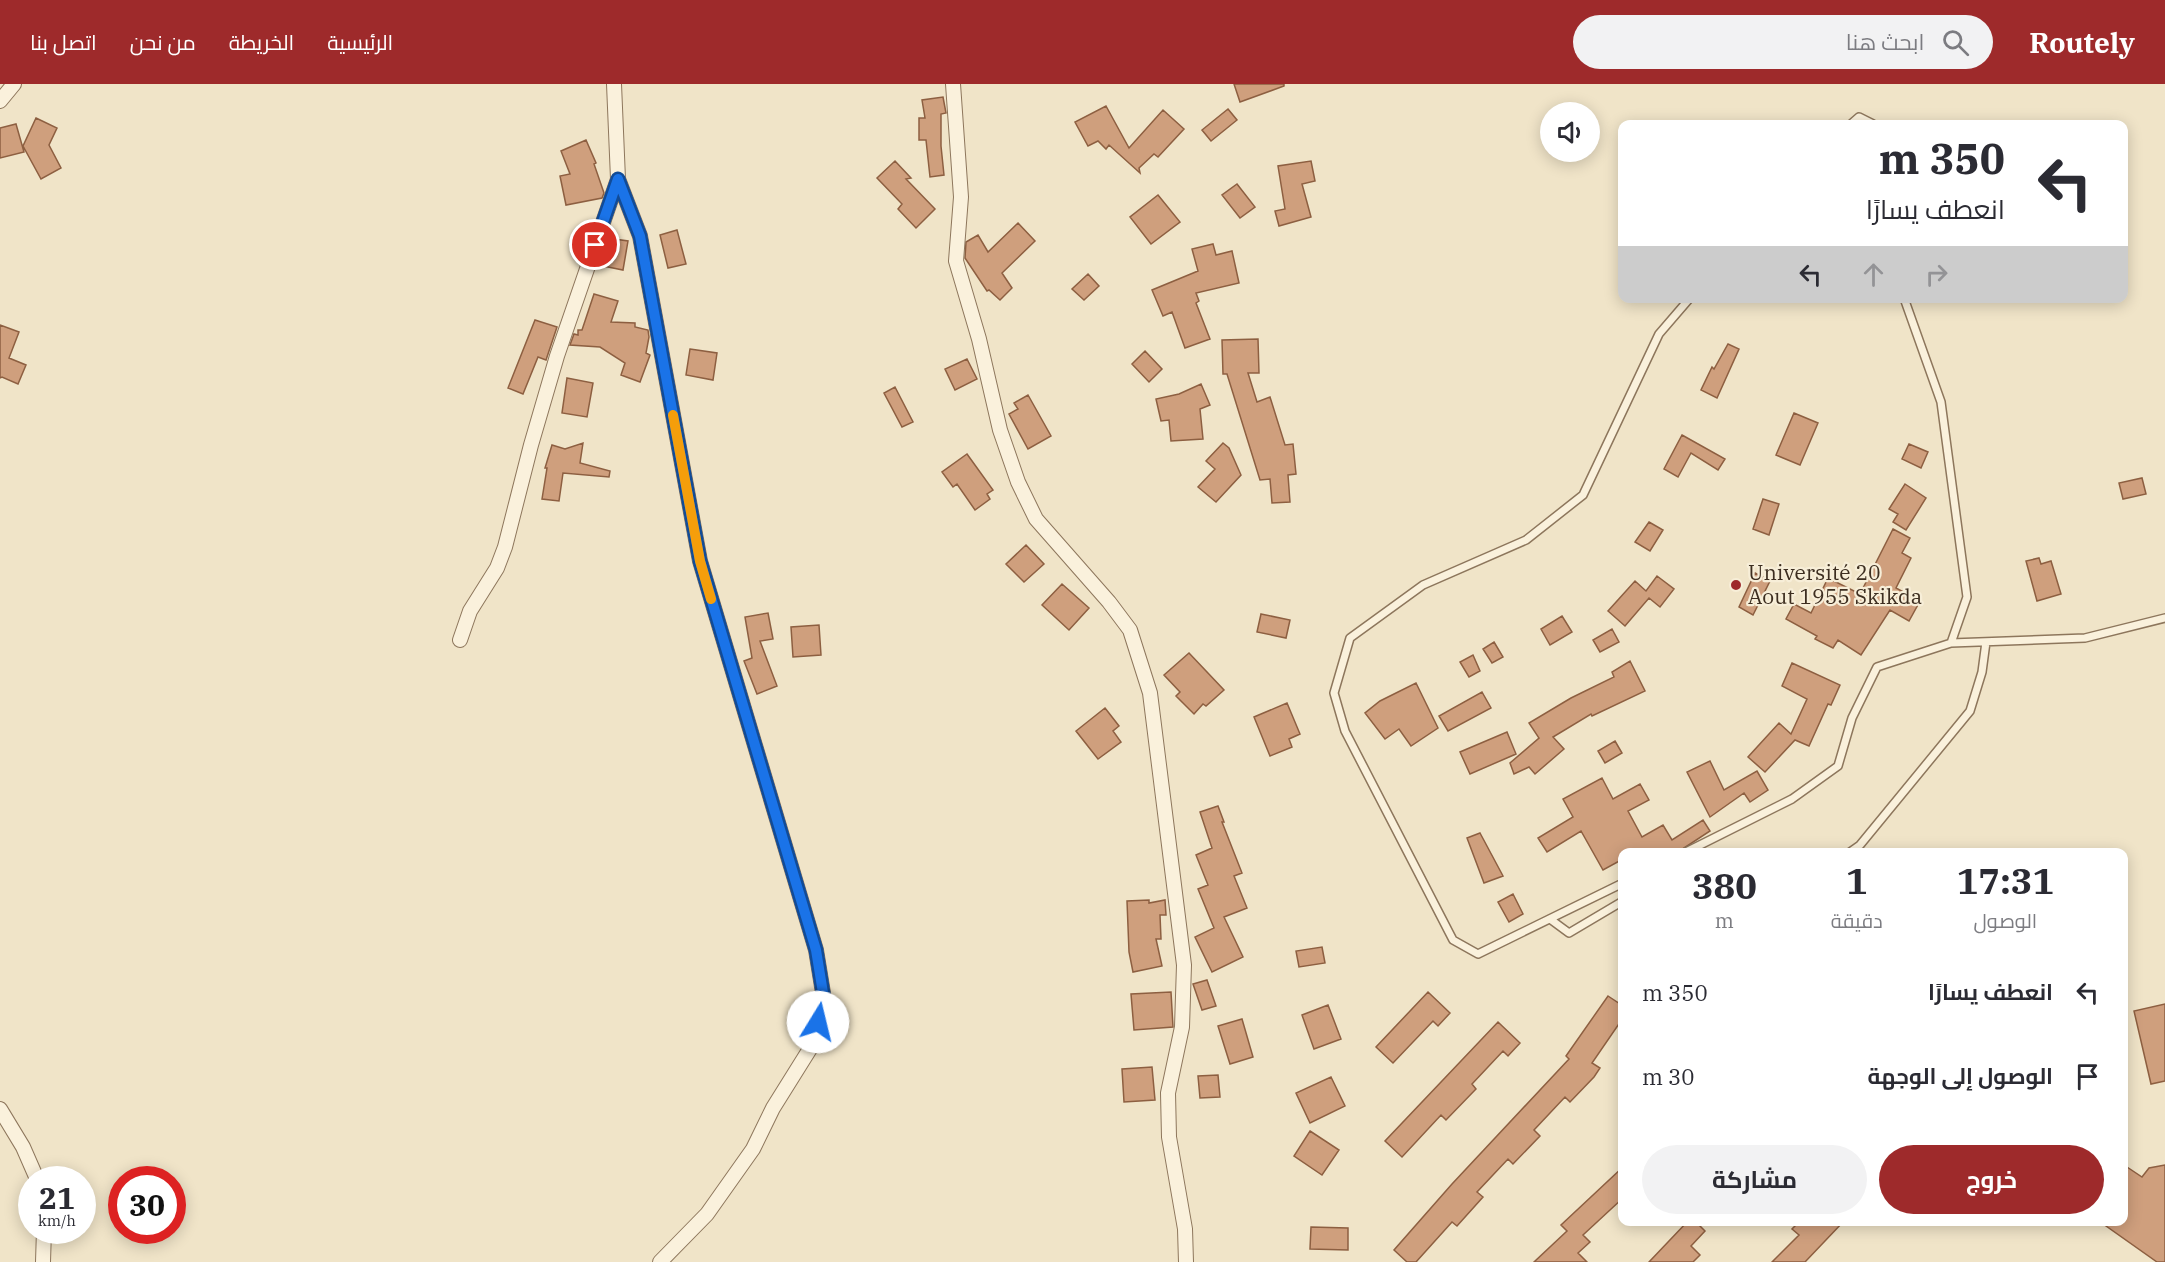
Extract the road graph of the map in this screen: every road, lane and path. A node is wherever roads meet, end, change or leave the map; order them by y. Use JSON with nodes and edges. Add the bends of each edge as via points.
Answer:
{"nodes":[{"id":1,"x":14,"y":84,"type":"edge"},
{"id":2,"x":614,"y":84,"type":"edge"},
{"id":3,"x":953,"y":84,"type":"edge"},
{"id":4,"x":0,"y":101,"type":"edge"},
{"id":5,"x":618,"y":179,"type":"junction"},
{"id":6,"x":1686,"y":303,"type":"edge"},
{"id":7,"x":1906,"y":303,"type":"edge"},
{"id":8,"x":2165,"y":618,"type":"edge"},
{"id":9,"x":460,"y":640,"type":"dead end"},
{"id":10,"x":1986,"y":642,"type":"junction"},
{"id":11,"x":1951,"y":643,"type":"junction"},
{"id":12,"x":1694,"y":848,"type":"edge"},
{"id":13,"x":1856,"y":848,"type":"edge"},
{"id":14,"x":1618,"y":885,"type":"edge"},
{"id":15,"x":1618,"y":904,"type":"edge"},
{"id":16,"x":1550,"y":919,"type":"junction"},
{"id":17,"x":0,"y":1109,"type":"edge"},
{"id":18,"x":31,"y":1166,"type":"edge"},
{"id":19,"x":44,"y":1244,"type":"edge"},
{"id":20,"x":43,"y":1262,"type":"edge"},
{"id":21,"x":660,"y":1262,"type":"edge"},
{"id":22,"x":1186,"y":1262,"type":"edge"}],
"edges":[{"from":1,"to":4,"type":"street"},
{"from":2,"to":5,"type":"street"},
{"from":3,"to":22,"type":"street","via":[[961,197],[956,261],[1000,430],[1036,519],[1130,630],[1150,693],[1185,965],[1182,1027],[1167,1093]]},
{"from":5,"to":9,"type":"street","via":[[557,356],[505,548],[470,611]]},
{"from":5,"to":21,"type":"street","via":[[640,236],[700,561],[816,950],[824,999],[813,1044],[753,1149],[707,1214]]},
{"from":6,"to":16,"type":"lane","via":[[1659,334],[1583,495],[1526,540],[1423,585],[1350,639],[1334,693],[1345,730],[1453,940],[1478,954]]},
{"from":7,"to":11,"type":"lane","via":[[1941,402],[1967,597]]},
{"from":8,"to":10,"type":"lane","via":[[2085,638]]},
{"from":10,"to":11,"type":"lane"},
{"from":10,"to":13,"type":"lane","via":[[1970,711]]},
{"from":11,"to":12,"type":"lane","via":[[1877,667],[1852,718],[1838,766],[1792,800]]},
{"from":14,"to":16,"type":"lane"},
{"from":15,"to":16,"type":"lane","via":[[1569,933]]},
{"from":17,"to":18,"type":"street"},
{"from":19,"to":20,"type":"street"}]}
